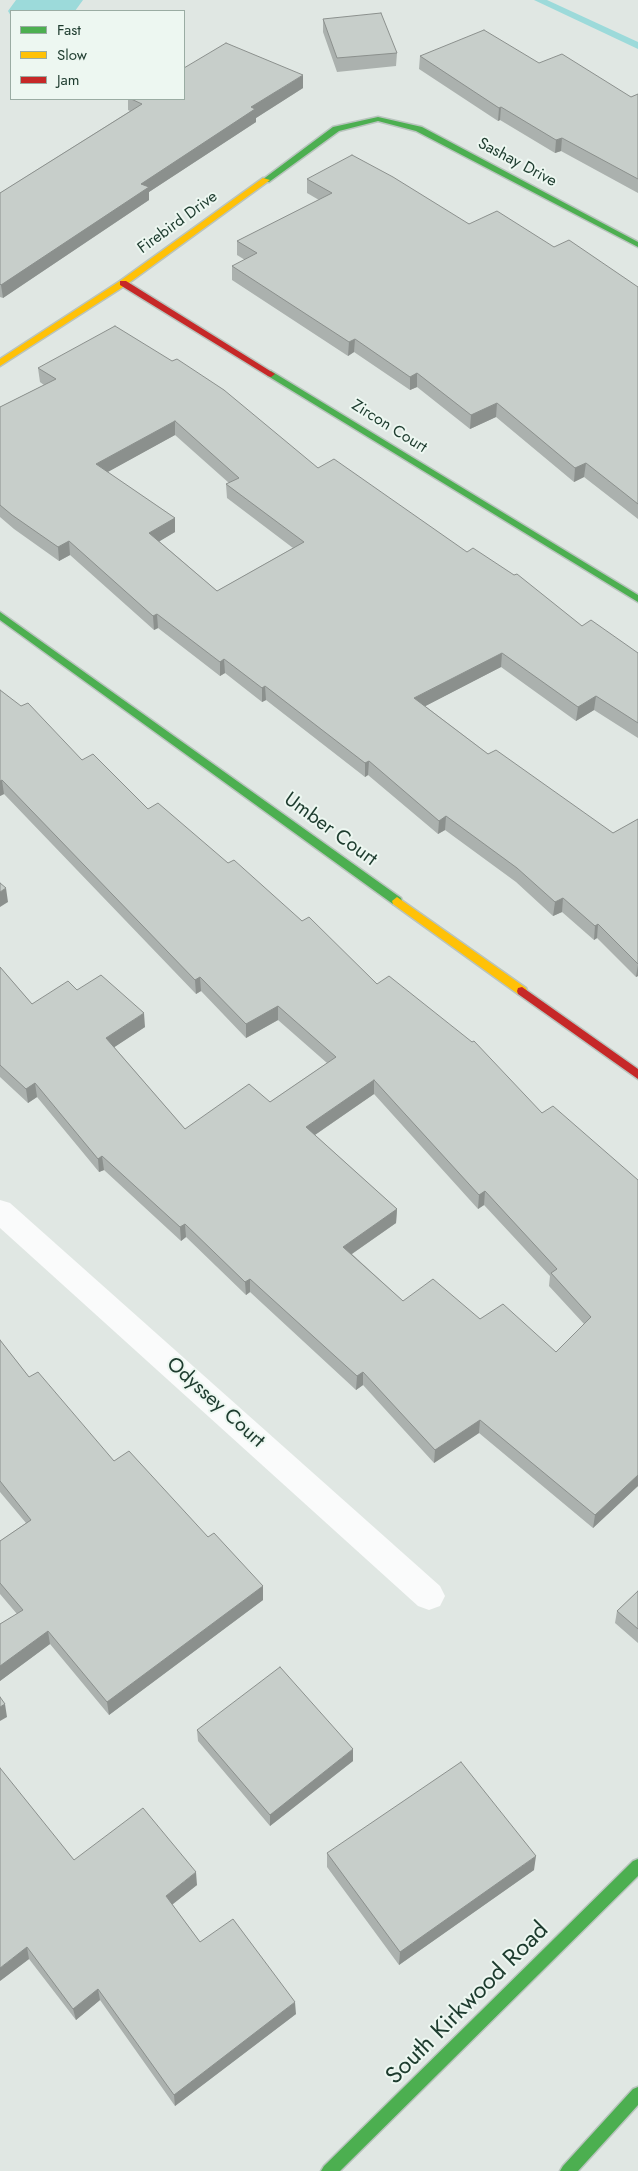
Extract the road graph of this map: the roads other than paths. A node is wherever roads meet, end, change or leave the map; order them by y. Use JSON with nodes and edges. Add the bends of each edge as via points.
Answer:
{"nodes":[{"id":1,"x":378,"y":119,"type":"joint"},
{"id":2,"x":638,"y":245,"type":"edge"},
{"id":3,"x":123,"y":283,"type":"junction"},
{"id":4,"x":0,"y":363,"type":"edge"},
{"id":5,"x":638,"y":599,"type":"edge"},
{"id":6,"x":0,"y":615,"type":"edge"},
{"id":7,"x":638,"y":1075,"type":"edge"},
{"id":8,"x":0,"y":1211,"type":"edge"},
{"id":9,"x":429,"y":1596,"type":"dead end"},
{"id":10,"x":638,"y":1866,"type":"edge"},
{"id":11,"x":638,"y":2094,"type":"edge"},
{"id":12,"x":328,"y":2171,"type":"edge"},
{"id":13,"x":568,"y":2171,"type":"edge"}],
"edges":[{"from":1,"to":2,"type":"street","name":"Sashay Drive","via":[[419,130]]},
{"from":1,"to":3,"type":"street","name":"Firebird Drive","via":[[336,129]]},
{"from":3,"to":4,"type":"street","name":"Firebird Drive"},
{"from":3,"to":5,"type":"street","name":"Zircon Court"},
{"from":6,"to":7,"type":"street","name":"Umber Court"},
{"from":8,"to":9,"type":"street","name":"Odyssey Court"},
{"from":10,"to":12,"type":"street","name":"South Kirkwood Road"},
{"from":11,"to":13,"type":"street"}]}
